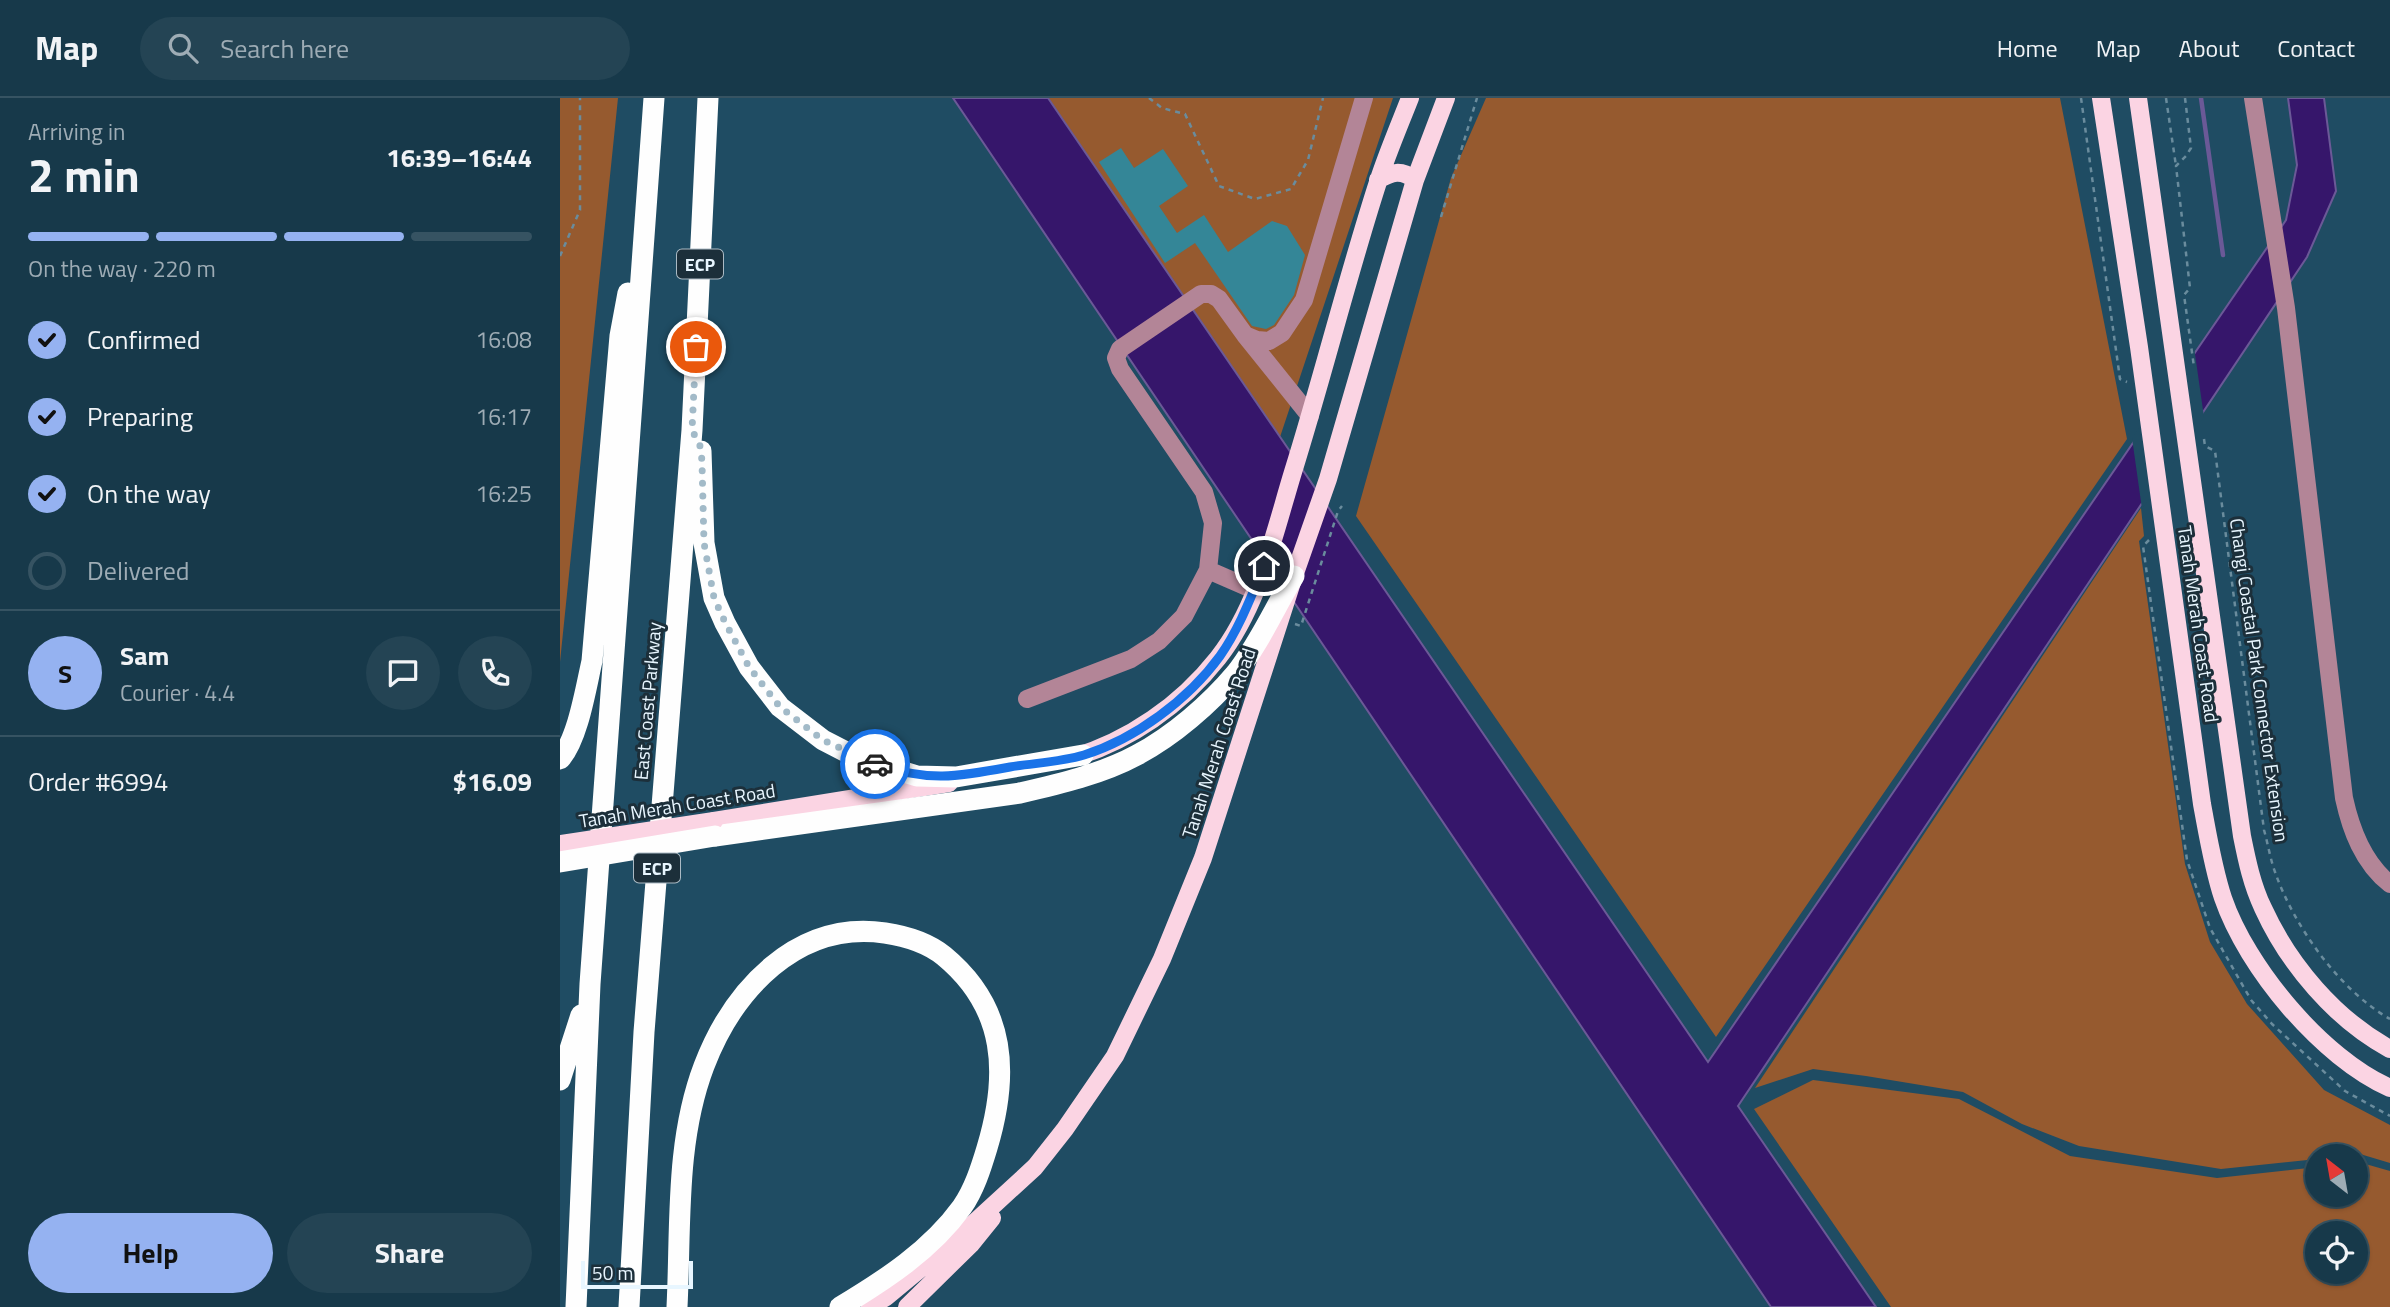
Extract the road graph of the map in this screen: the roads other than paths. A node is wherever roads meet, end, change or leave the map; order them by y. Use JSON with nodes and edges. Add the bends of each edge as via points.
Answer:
{"nodes":[{"id":1,"x":654,"y":98,"type":"edge"},
{"id":2,"x":708,"y":98,"type":"edge"},
{"id":3,"x":1364,"y":98,"type":"edge"},
{"id":4,"x":1410,"y":98,"type":"edge"},
{"id":5,"x":1446,"y":98,"type":"edge"},
{"id":6,"x":2101,"y":98,"type":"edge"},
{"id":7,"x":2138,"y":98,"type":"edge"},
{"id":8,"x":2253,"y":98,"type":"edge"},
{"id":9,"x":1378,"y":180,"type":"junction"},
{"id":10,"x":1415,"y":180,"type":"junction"},
{"id":11,"x":648,"y":189,"type":"junction"},
{"id":12,"x":1245,"y":335,"type":"junction"},
{"id":13,"x":1310,"y":416,"type":"junction"},
{"id":14,"x":692,"y":430,"type":"junction"},
{"id":15,"x":1208,"y":570,"type":"junction"},
{"id":16,"x":1294,"y":576,"type":"junction"},
{"id":17,"x":1254,"y":590,"type":"junction"},
{"id":18,"x":1027,"y":699,"type":"dead end"},
{"id":19,"x":1083,"y":755,"type":"junction"},
{"id":20,"x":560,"y":759,"type":"edge"},
{"id":21,"x":715,"y":829,"type":"junction"},
{"id":22,"x":560,"y":844,"type":"edge"},
{"id":23,"x":560,"y":862,"type":"edge"},
{"id":24,"x":2390,"y":884,"type":"edge"},
{"id":25,"x":590,"y":984,"type":"junction"},
{"id":26,"x":2390,"y":1049,"type":"edge"},
{"id":27,"x":560,"y":1080,"type":"edge"},
{"id":28,"x":2390,"y":1088,"type":"edge"},
{"id":29,"x":1035,"y":1167,"type":"junction"},
{"id":30,"x":576,"y":1307,"type":"edge"},
{"id":31,"x":629,"y":1307,"type":"edge"},
{"id":32,"x":677,"y":1307,"type":"edge"},
{"id":33,"x":840,"y":1307,"type":"edge"},
{"id":34,"x":870,"y":1307,"type":"edge"},
{"id":35,"x":907,"y":1307,"type":"edge"}],
"edges":[{"from":1,"to":11,"type":"highway","name":"East Coast Parkway"},
{"from":2,"to":14,"type":"highway","name":"East Coast Parkway","number":"ECP"},
{"from":3,"to":12,"type":"lane","via":[[1304,300],[1282,333],[1269,341]]},
{"from":4,"to":9,"type":"main road","name":"Tanah Merah Coast Road"},
{"from":5,"to":10,"type":"main road","name":"Tanah Merah Coast Road"},
{"from":6,"to":28,"type":"main road","name":"Tanah Merah Coast Road","via":[[2211,856],[2240,936],[2288,1006],[2312,1034]]},
{"from":7,"to":26,"type":"main road","name":"Tanah Merah Coast Road","via":[[2250,875],[2270,921],[2317,991],[2351,1023]]},
{"from":8,"to":24,"type":"lane","via":[[2286,307],[2344,798],[2363,852]]},
{"from":9,"to":10,"type":"main road","via":[[1400,172]]},
{"from":9,"to":13,"type":"main road","name":"Tanah Merah Coast Road"},
{"from":10,"to":16,"type":"main road","name":"Tanah Merah Coast Road","via":[[1328,479]]},
{"from":11,"to":20,"type":"highway","via":[[620,336],[592,661],[580,712]]},
{"from":11,"to":25,"type":"highway","name":"East Coast Parkway"},
{"from":12,"to":13,"type":"lane"},
{"from":12,"to":15,"type":"lane","via":[[1219,299],[1201,294],[1119,349],[1116,358],[1204,492],[1213,523]]},
{"from":13,"to":17,"type":"main road","name":"Tanah Merah Coast Road"},
{"from":14,"to":19,"type":"highway","via":[[701,448],[704,543],[714,598],[749,667],[780,707],[823,740],[858,758],[917,776],[956,776]]},
{"from":14,"to":31,"type":"highway","name":"East Coast Parkway","number":"ECP","via":[[644,1032]]},
{"from":15,"to":17,"type":"lane"},
{"from":15,"to":18,"type":"lane","via":[[1184,616],[1159,641],[1131,659]]},
{"from":16,"to":21,"type":"highway","via":[[1236,672],[1163,740],[1135,757],[1020,793]]},
{"from":16,"to":29,"type":"main road","name":"Tanah Merah Coast Road","via":[[1203,858],[1162,960],[1115,1056]]},
{"from":17,"to":19,"type":"main road","name":"Tanah Merah Coast Road","via":[[1219,657],[1188,691],[1129,736]]},
{"from":19,"to":21,"type":"main road","name":"Tanah Merah Coast Road","via":[[1022,772]]},
{"from":21,"to":22,"type":"main road","name":"Tanah Merah Coast Road","bridge":true},
{"from":21,"to":23,"type":"highway","bridge":true},
{"from":25,"to":27,"type":"highway"},
{"from":25,"to":30,"type":"highway","name":"East Coast Parkway"},
{"from":29,"to":34,"type":"main road","name":"Tanah Merah Coast Road","via":[[961,1235]]},
{"from":29,"to":35,"type":"main road","via":[[971,1244]]},
{"from":32,"to":33,"type":"highway","via":[[681,1179],[689,1120],[704,1066],[720,1032],[743,995],[771,966],[797,948],[828,936],[867,930],[906,936],[942,954],[971,983],[990,1016],[1000,1052],[1000,1087],[994,1126],[964,1205],[937,1237],[902,1267]]}]}
